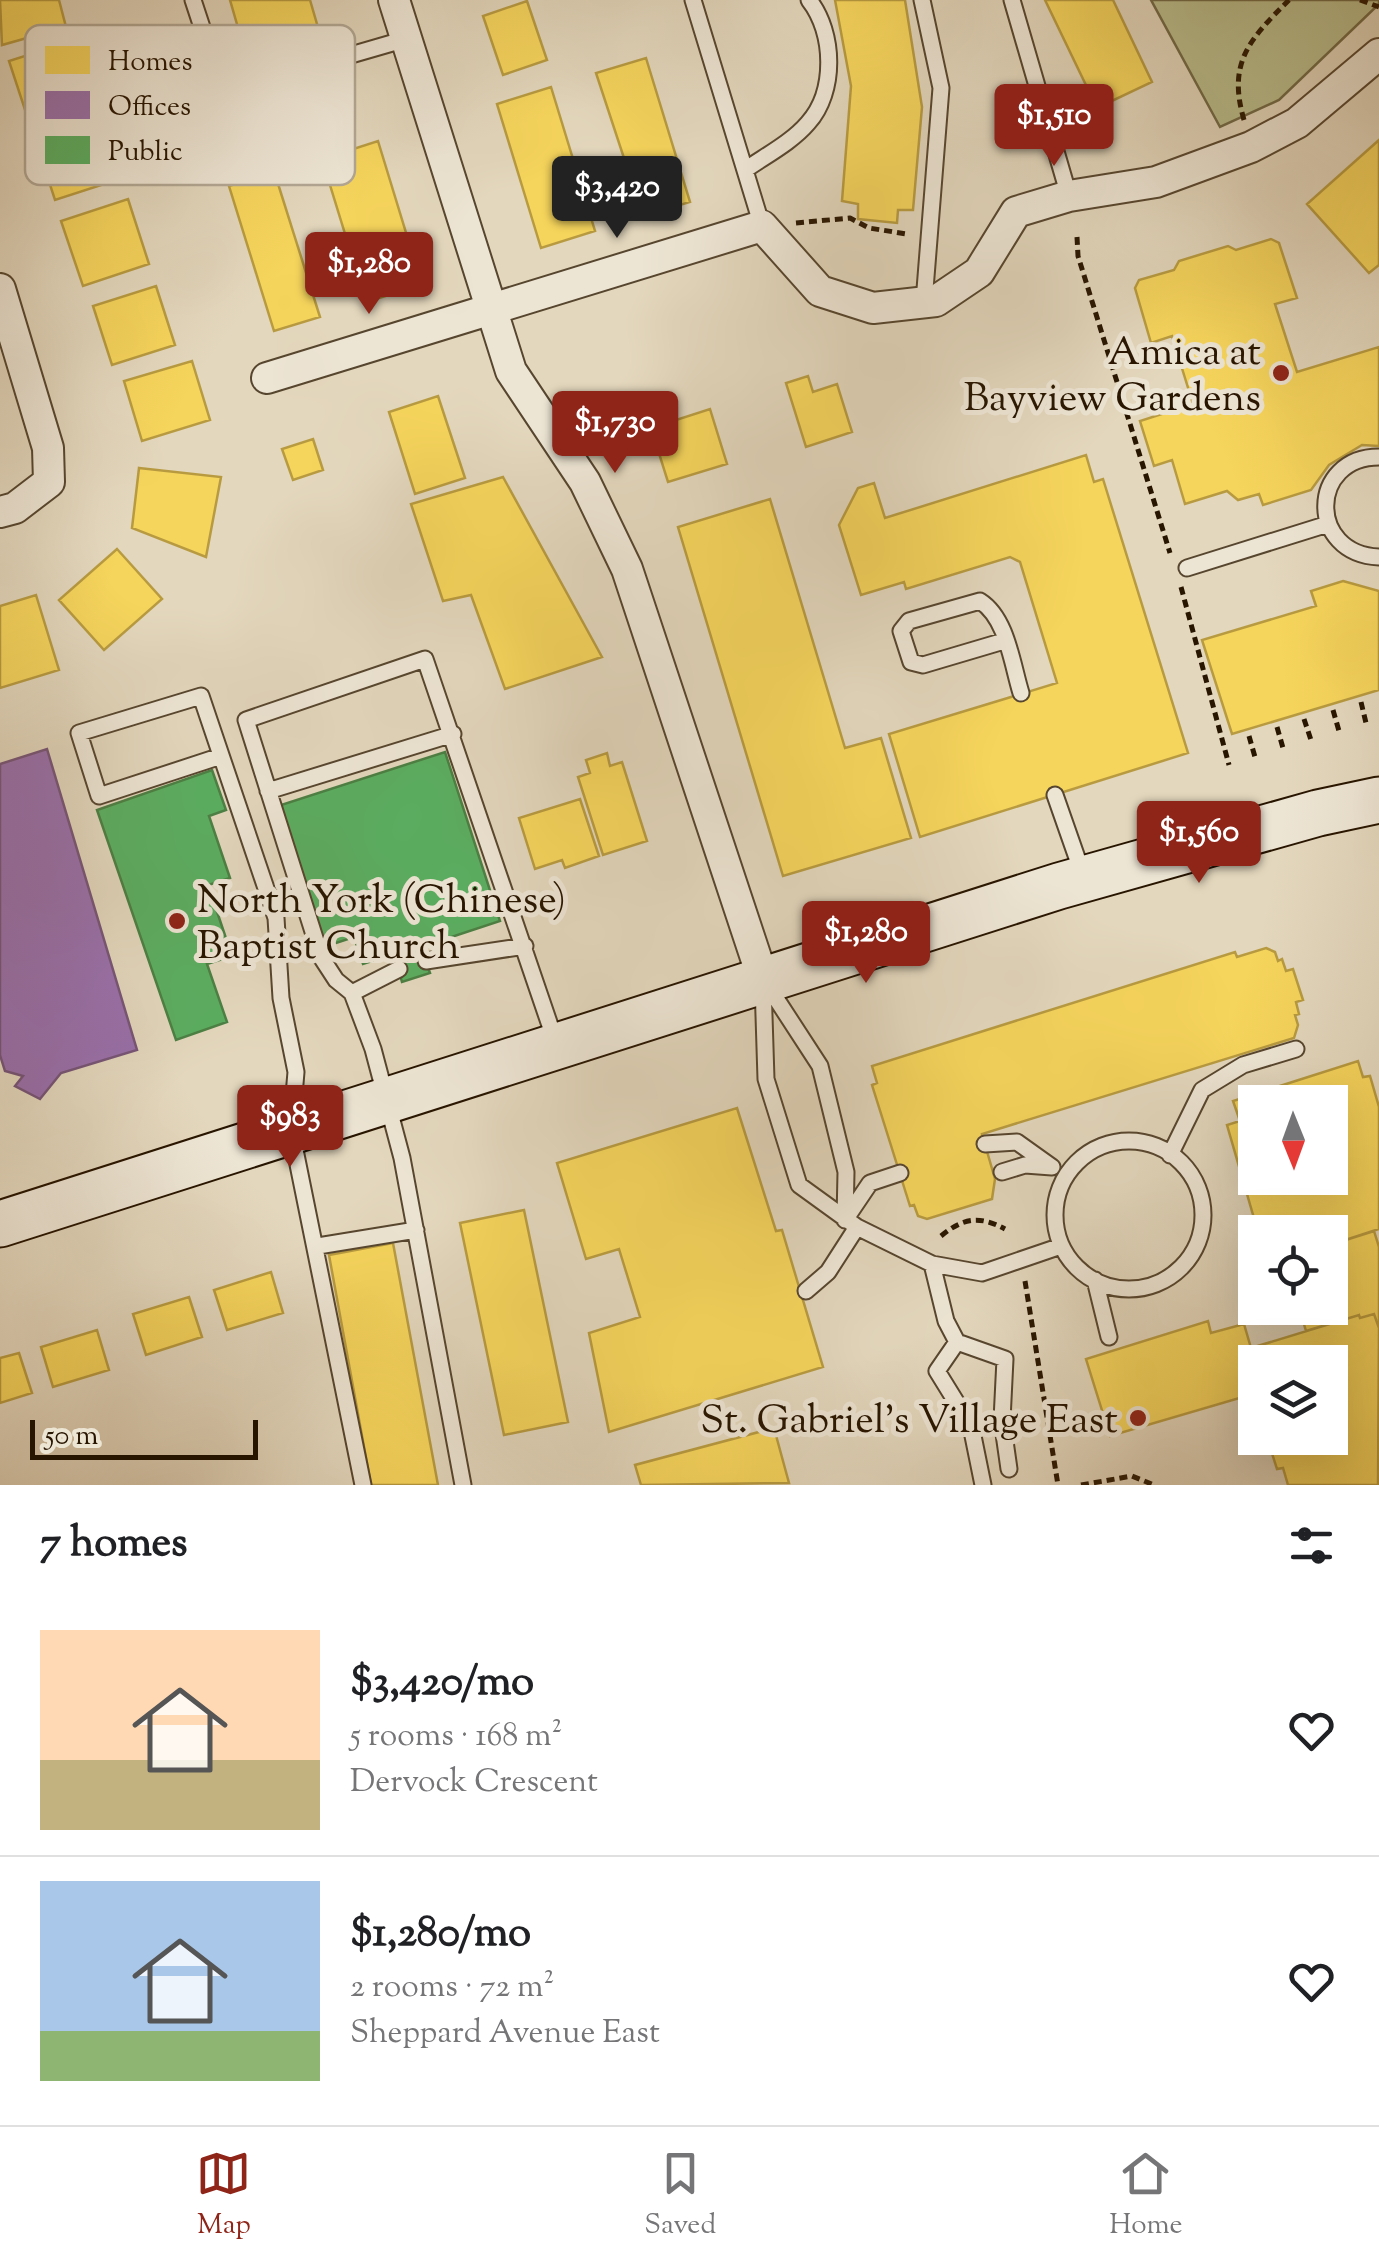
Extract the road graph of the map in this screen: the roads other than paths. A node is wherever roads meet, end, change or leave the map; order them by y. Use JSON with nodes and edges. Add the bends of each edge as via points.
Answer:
{"nodes":[{"id":1,"x":394,"y":0,"type":"edge"},
{"id":2,"x":692,"y":0,"type":"edge"},
{"id":3,"x":808,"y":0,"type":"edge"},
{"id":4,"x":922,"y":0,"type":"edge"},
{"id":5,"x":1012,"y":0,"type":"edge"},
{"id":6,"x":406,"y":39,"type":"junction"},
{"id":7,"x":355,"y":54,"type":"edge"},
{"id":8,"x":1379,"y":54,"type":"edge"},
{"id":9,"x":745,"y":170,"type":"junction"},
{"id":10,"x":1069,"y":196,"type":"junction"},
{"id":11,"x":762,"y":226,"type":"junction"},
{"id":12,"x":0,"y":289,"type":"edge"},
{"id":13,"x":924,"y":302,"type":"junction"},
{"id":14,"x":489,"y":313,"type":"junction"},
{"id":15,"x":266,"y":378,"type":"dead end"},
{"id":16,"x":1379,"y":457,"type":"edge"},
{"id":17,"x":0,"y":512,"type":"edge"},
{"id":18,"x":1328,"y":524,"type":"junction"},
{"id":19,"x":1379,"y":558,"type":"edge"},
{"id":20,"x":1182,"y":570,"type":"road end"},
{"id":21,"x":1004,"y":641,"type":"junction"},
{"id":22,"x":1022,"y":693,"type":"dead end"},
{"id":23,"x":453,"y":734,"type":"junction"},
{"id":24,"x":221,"y":756,"type":"junction"},
{"id":25,"x":1379,"y":789,"type":"edge"},
{"id":26,"x":268,"y":790,"type":"junction"},
{"id":27,"x":1055,"y":795,"type":"dead end"},
{"id":28,"x":1379,"y":800,"type":"edge"},
{"id":29,"x":1318,"y":813,"type":"junction"},
{"id":30,"x":1084,"y":879,"type":"junction"},
{"id":31,"x":525,"y":946,"type":"junction"},
{"id":32,"x":426,"y":961,"type":"dead end"},
{"id":33,"x":398,"y":969,"type":"dead end"},
{"id":34,"x":763,"y":980,"type":"junction"},
{"id":35,"x":352,"y":993,"type":"junction"},
{"id":36,"x":556,"y":1046,"type":"junction"},
{"id":37,"x":1296,"y":1049,"type":"dead end"},
{"id":38,"x":386,"y":1100,"type":"junction"},
{"id":39,"x":292,"y":1130,"type":"junction"},
{"id":40,"x":985,"y":1144,"type":"dead end"},
{"id":41,"x":1170,"y":1155,"type":"junction"},
{"id":42,"x":1052,"y":1168,"type":"junction"},
{"id":43,"x":1071,"y":1170,"type":"junction"},
{"id":44,"x":1002,"y":1172,"type":"dead end"},
{"id":45,"x":900,"y":1173,"type":"dead end"},
{"id":46,"x":851,"y":1223,"type":"junction"},
{"id":47,"x":0,"y":1224,"type":"edge"},
{"id":48,"x":416,"y":1230,"type":"junction"},
{"id":49,"x":318,"y":1246,"type":"junction"},
{"id":50,"x":1061,"y":1246,"type":"junction"},
{"id":51,"x":932,"y":1264,"type":"junction"},
{"id":52,"x":1095,"y":1280,"type":"junction"},
{"id":53,"x":806,"y":1291,"type":"dead end"},
{"id":54,"x":1109,"y":1337,"type":"dead end"},
{"id":55,"x":957,"y":1342,"type":"junction"},
{"id":56,"x":1009,"y":1469,"type":"dead end"},
{"id":57,"x":362,"y":1485,"type":"edge"},
{"id":58,"x":463,"y":1485,"type":"edge"},
{"id":59,"x":983,"y":1485,"type":"edge"}],
"edges":[{"from":1,"to":6,"type":"street"},
{"from":2,"to":9,"type":"lane"},
{"from":3,"to":9,"type":"lane","via":[[828,52],[826,94],[808,124]]},
{"from":4,"to":13,"type":"lane","via":[[942,88]]},
{"from":5,"to":10,"type":"lane"},
{"from":6,"to":7,"type":"lane"},
{"from":6,"to":14,"type":"street"},
{"from":8,"to":10,"type":"street","via":[[1297,123],[1252,146],[1156,182]]},
{"from":9,"to":11,"type":"lane"},
{"from":10,"to":13,"type":"street","via":[[1016,212],[980,272]]},
{"from":11,"to":13,"type":"street","via":[[820,291],[874,308]]},
{"from":11,"to":14,"type":"street"},
{"from":12,"to":17,"type":"street","via":[[48,448],[49,482]]},
{"from":14,"to":15,"type":"street"},
{"from":14,"to":34,"type":"street","via":[[511,371],[585,482],[628,569]]},
{"from":16,"to":18,"type":"lane","via":[[1338,473],[1327,494]]},
{"from":18,"to":19,"type":"lane","via":[[1348,549]]},
{"from":18,"to":20,"type":"lane"},
{"from":21,"to":21,"type":"lane","via":[[994,610],[980,601],[909,621],[901,632],[911,662],[923,665]]},
{"from":21,"to":22,"type":"lane"},
{"from":23,"to":26,"type":"lane"},
{"from":23,"to":26,"type":"lane","via":[[425,659],[246,720]]},
{"from":23,"to":31,"type":"lane"},
{"from":24,"to":24,"type":"lane","via":[[201,696],[79,734],[99,796]]},
{"from":24,"to":39,"type":"lane","via":[[276,918],[296,1072]]},
{"from":25,"to":29,"type":"main road"},
{"from":26,"to":35,"type":"lane","via":[[321,957]]},
{"from":27,"to":30,"type":"lane"},
{"from":28,"to":29,"type":"main road"},
{"from":29,"to":30,"type":"main road"},
{"from":30,"to":34,"type":"main road"},
{"from":31,"to":32,"type":"lane"},
{"from":31,"to":36,"type":"lane"},
{"from":33,"to":35,"type":"lane"},
{"from":34,"to":36,"type":"main road"},
{"from":34,"to":46,"type":"lane","via":[[820,1066]]},
{"from":34,"to":46,"type":"lane","via":[[766,1079],[799,1186]]},
{"from":35,"to":38,"type":"lane"},
{"from":36,"to":38,"type":"main road"},
{"from":37,"to":41,"type":"lane","via":[[1243,1065],[1202,1090]]},
{"from":38,"to":39,"type":"main road"},
{"from":38,"to":48,"type":"lane"},
{"from":39,"to":47,"type":"main road"},
{"from":39,"to":49,"type":"lane"},
{"from":40,"to":42,"type":"lane","via":[[1017,1142]]},
{"from":41,"to":43,"type":"lane","via":[[1129,1140],[1098,1147]]},
{"from":41,"to":52,"type":"lane","via":[[1197,1184],[1204,1215],[1200,1240],[1182,1268],[1161,1283],[1129,1290]]},
{"from":42,"to":43,"type":"lane"},
{"from":42,"to":44,"type":"lane","via":[[1025,1165]]},
{"from":43,"to":50,"type":"lane","via":[[1058,1190],[1054,1215]]},
{"from":45,"to":46,"type":"lane","via":[[870,1183]]},
{"from":46,"to":51,"type":"lane"},
{"from":46,"to":53,"type":"lane","via":[[828,1272]]},
{"from":48,"to":49,"type":"lane"},
{"from":48,"to":58,"type":"lane"},
{"from":49,"to":57,"type":"lane"},
{"from":50,"to":51,"type":"lane","via":[[982,1274]]},
{"from":50,"to":52,"type":"lane"},
{"from":51,"to":55,"type":"lane"},
{"from":52,"to":54,"type":"lane"},
{"from":55,"to":56,"type":"lane","via":[[1004,1359]]},
{"from":55,"to":59,"type":"lane","via":[[937,1371],[972,1426]]}]}
